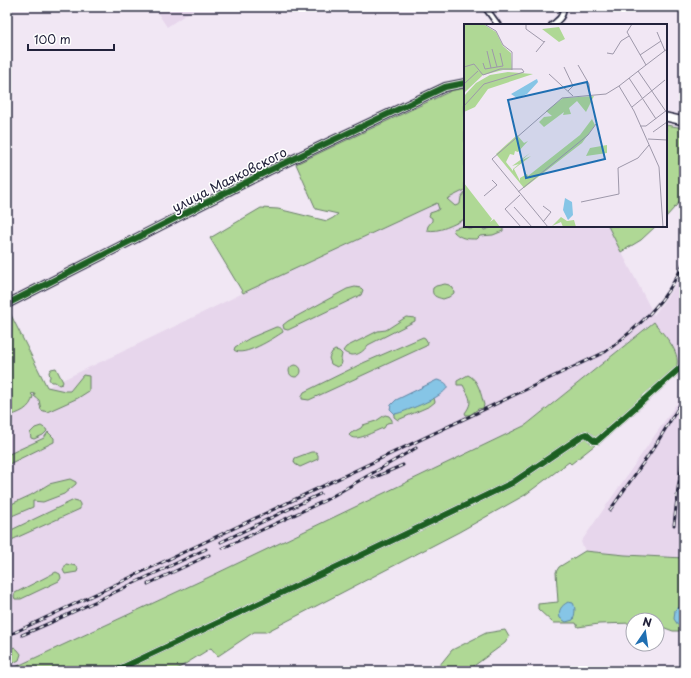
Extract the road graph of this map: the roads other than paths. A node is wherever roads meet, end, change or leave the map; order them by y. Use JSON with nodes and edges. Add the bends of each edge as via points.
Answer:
{"nodes":[{"id":1,"x":486,"y":7,"type":"edge"},
{"id":2,"x":563,"y":7,"type":"edge"},
{"id":3,"x":497,"y":24,"type":"edge"},
{"id":4,"x":553,"y":24,"type":"edge"},
{"id":5,"x":464,"y":83,"type":"edge"},
{"id":6,"x":667,"y":117,"type":"edge"},
{"id":7,"x":684,"y":120,"type":"edge"},
{"id":8,"x":7,"y":304,"type":"edge"},
{"id":9,"x":680,"y":368,"type":"dead end"},
{"id":10,"x":115,"y":671,"type":"edge"}],
"edges":[{"from":1,"to":3,"type":"street"},
{"from":2,"to":4,"type":"street","via":[[563,14]]},
{"from":5,"to":8,"type":"street","name":"улица Маяковского","via":[[445,87],[268,172]]},
{"from":6,"to":7,"type":"street"},
{"from":9,"to":10,"type":"street","via":[[598,441],[594,441],[586,434],[583,435],[512,483]]}]}
